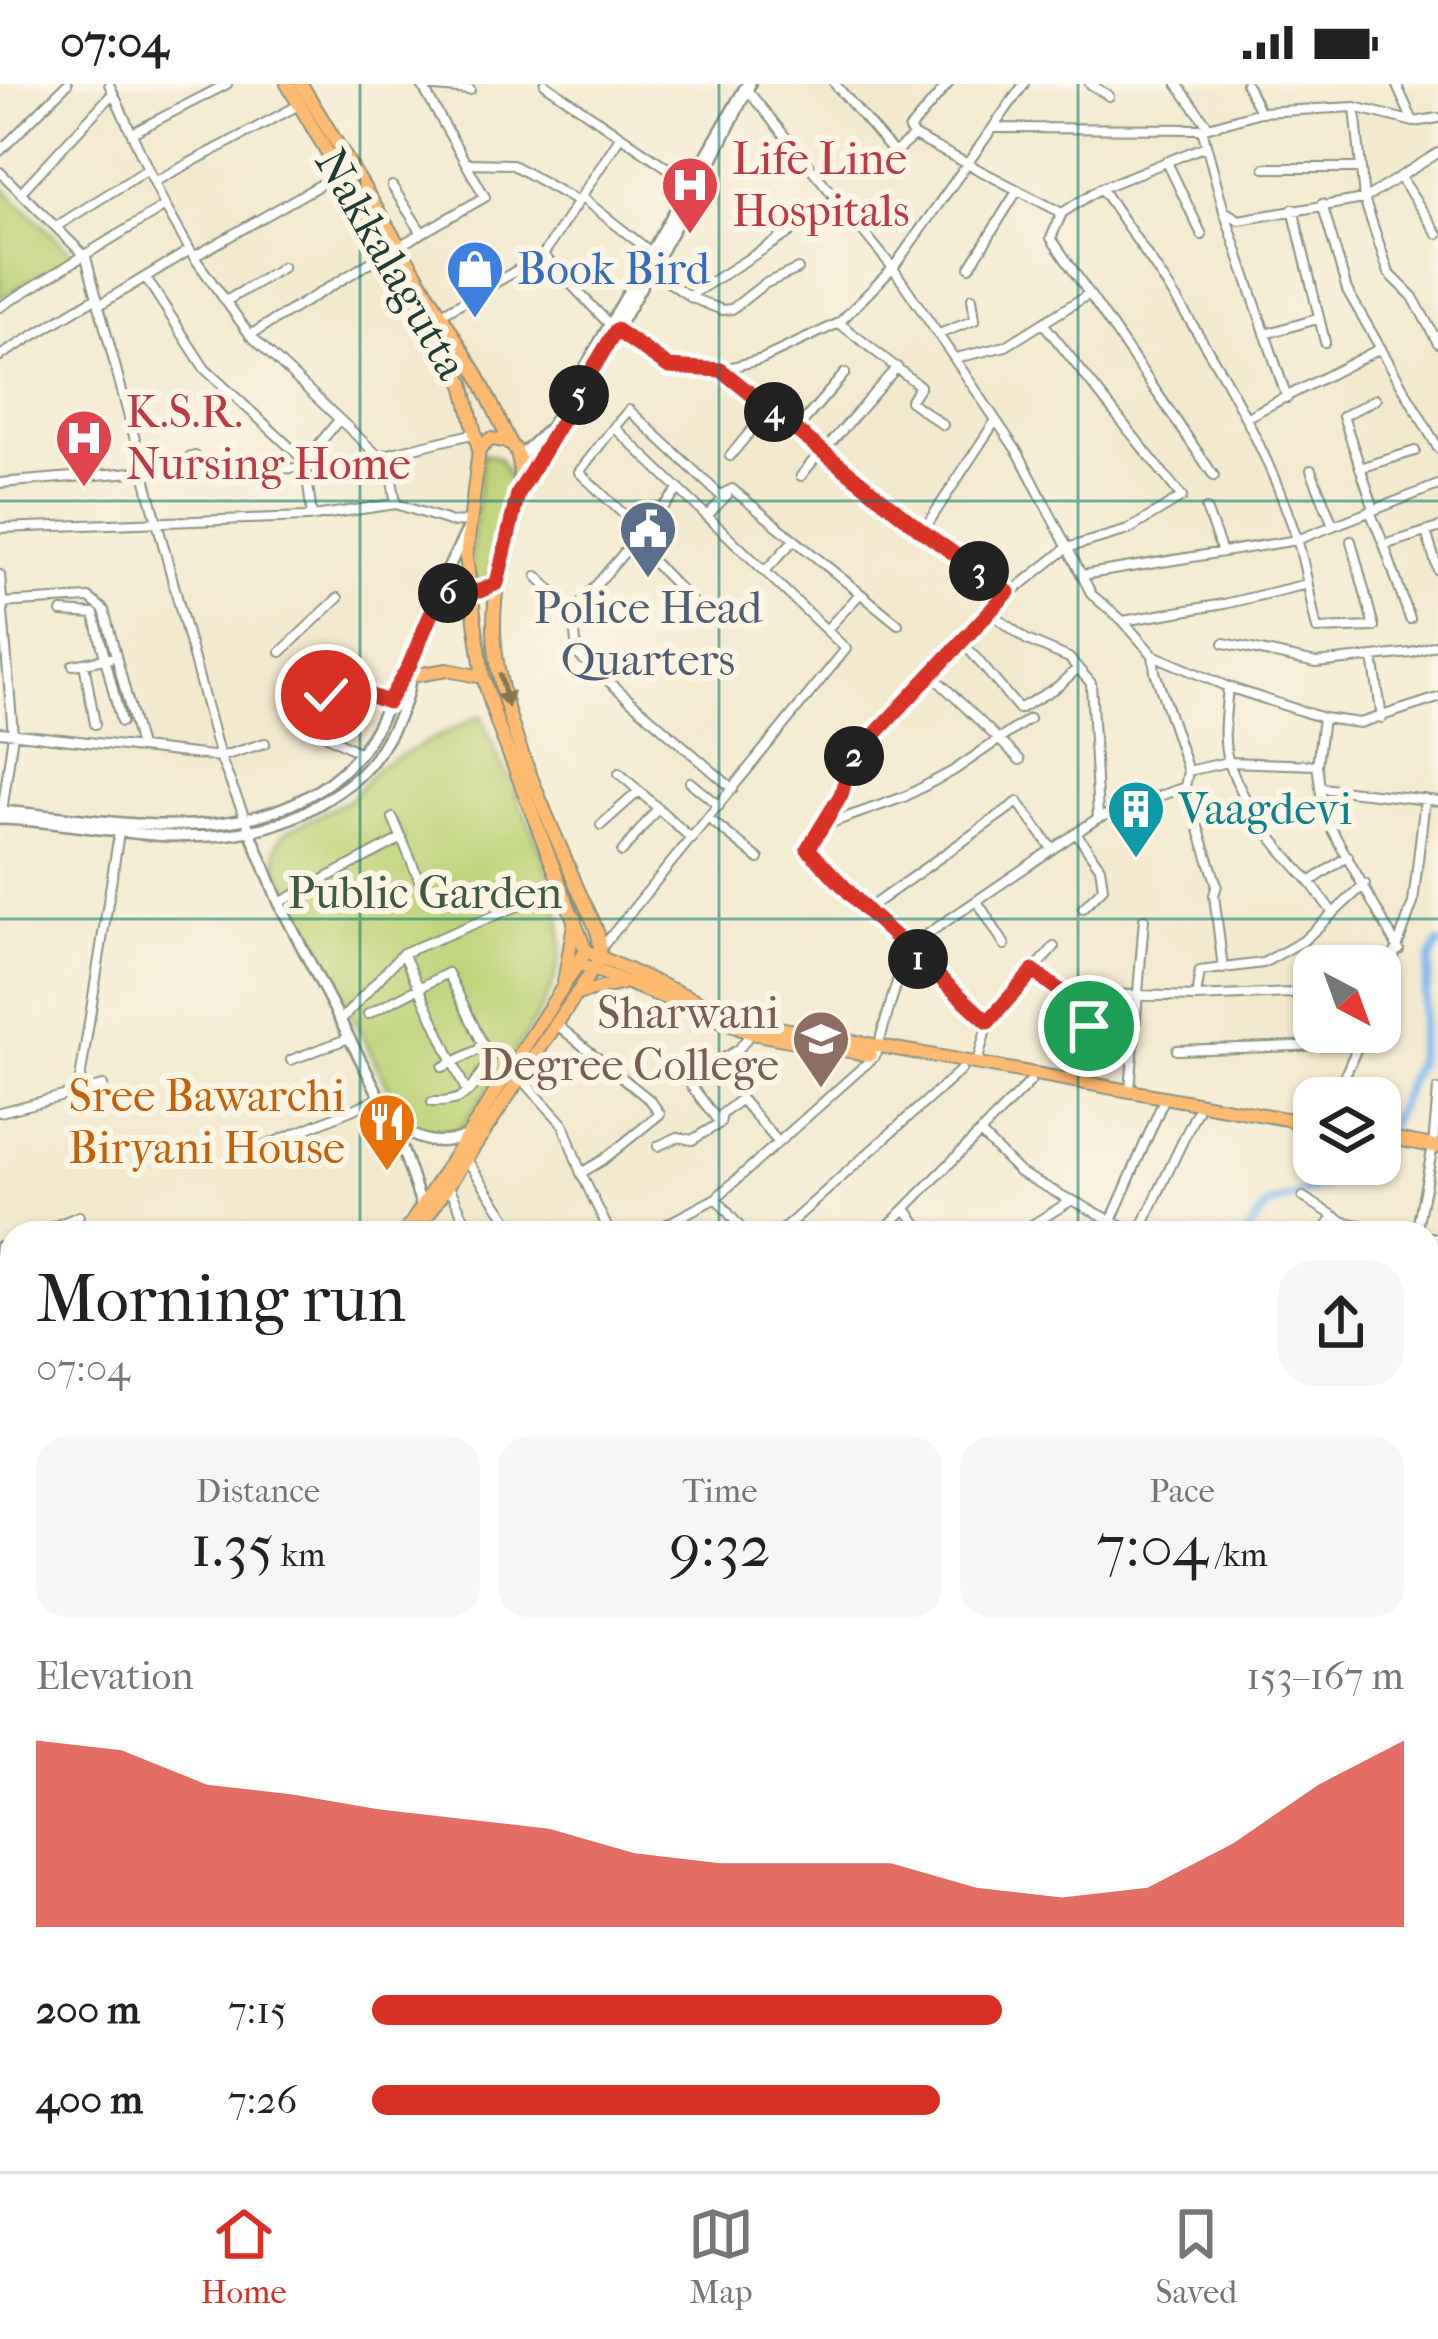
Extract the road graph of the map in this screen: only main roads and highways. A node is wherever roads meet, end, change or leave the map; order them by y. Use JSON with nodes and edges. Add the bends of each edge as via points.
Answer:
{"nodes":[{"id":1,"x":287,"y":84,"type":"edge"},
{"id":2,"x":301,"y":84,"type":"edge"},
{"id":3,"x":392,"y":250,"type":"junction"},
{"id":4,"x":479,"y":450,"type":"junction"},
{"id":5,"x":515,"y":451,"type":"junction"},
{"id":6,"x":501,"y":574,"type":"junction"},
{"id":7,"x":471,"y":590,"type":"junction"},
{"id":8,"x":410,"y":671,"type":"road end"},
{"id":9,"x":483,"y":677,"type":"junction"},
{"id":10,"x":575,"y":919,"type":"junction"},
{"id":11,"x":592,"y":958,"type":"junction"},
{"id":12,"x":627,"y":984,"type":"junction"},
{"id":13,"x":570,"y":992,"type":"junction"},
{"id":14,"x":876,"y":1052,"type":"junction"},
{"id":15,"x":1293,"y":1123,"type":"edge"},
{"id":16,"x":1293,"y":1124,"type":"edge"},
{"id":17,"x":1401,"y":1143,"type":"edge"},
{"id":18,"x":1435,"y":1149,"type":"edge"},
{"id":19,"x":413,"y":1221,"type":"edge"},
{"id":20,"x":423,"y":1221,"type":"edge"}],
"edges":[{"from":1,"to":3,"type":"main road","name":"Nakkalagutta"},
{"from":2,"to":3,"type":"main road"},
{"from":3,"to":4,"type":"main road","name":"Nakkalagutta","via":[[456,367]]},
{"from":3,"to":5,"type":"main road","via":[[441,315]]},
{"from":4,"to":5,"type":"main road","via":[[490,439]]},
{"from":4,"to":7,"type":"main road","name":"Nakkalagutta","via":[[466,557]]},
{"from":5,"to":6,"type":"main road","via":[[518,494]]},
{"from":6,"to":7,"type":"main road","via":[[489,589]]},
{"from":6,"to":11,"type":"main road","one_way":true,"via":[[494,620],[500,679]]},
{"from":7,"to":9,"type":"main road","name":"Nakkalagutta"},
{"from":8,"to":9,"type":"main road"},
{"from":9,"to":10,"type":"main road","name":"Nakkalagutta"},
{"from":10,"to":11,"type":"main road","name":"Nakkalagutta"},
{"from":10,"to":13,"type":"main road"},
{"from":11,"to":12,"type":"main road"},
{"from":11,"to":13,"type":"main road"},
{"from":11,"to":14,"type":"main road","via":[[736,1017]]},
{"from":12,"to":13,"type":"main road"},
{"from":12,"to":14,"type":"main road","via":[[752,1033]]},
{"from":13,"to":19,"type":"main road"},
{"from":13,"to":20,"type":"main road"},
{"from":14,"to":15,"type":"main road"},
{"from":14,"to":16,"type":"main road"},
{"from":17,"to":18,"type":"main road"}]}
